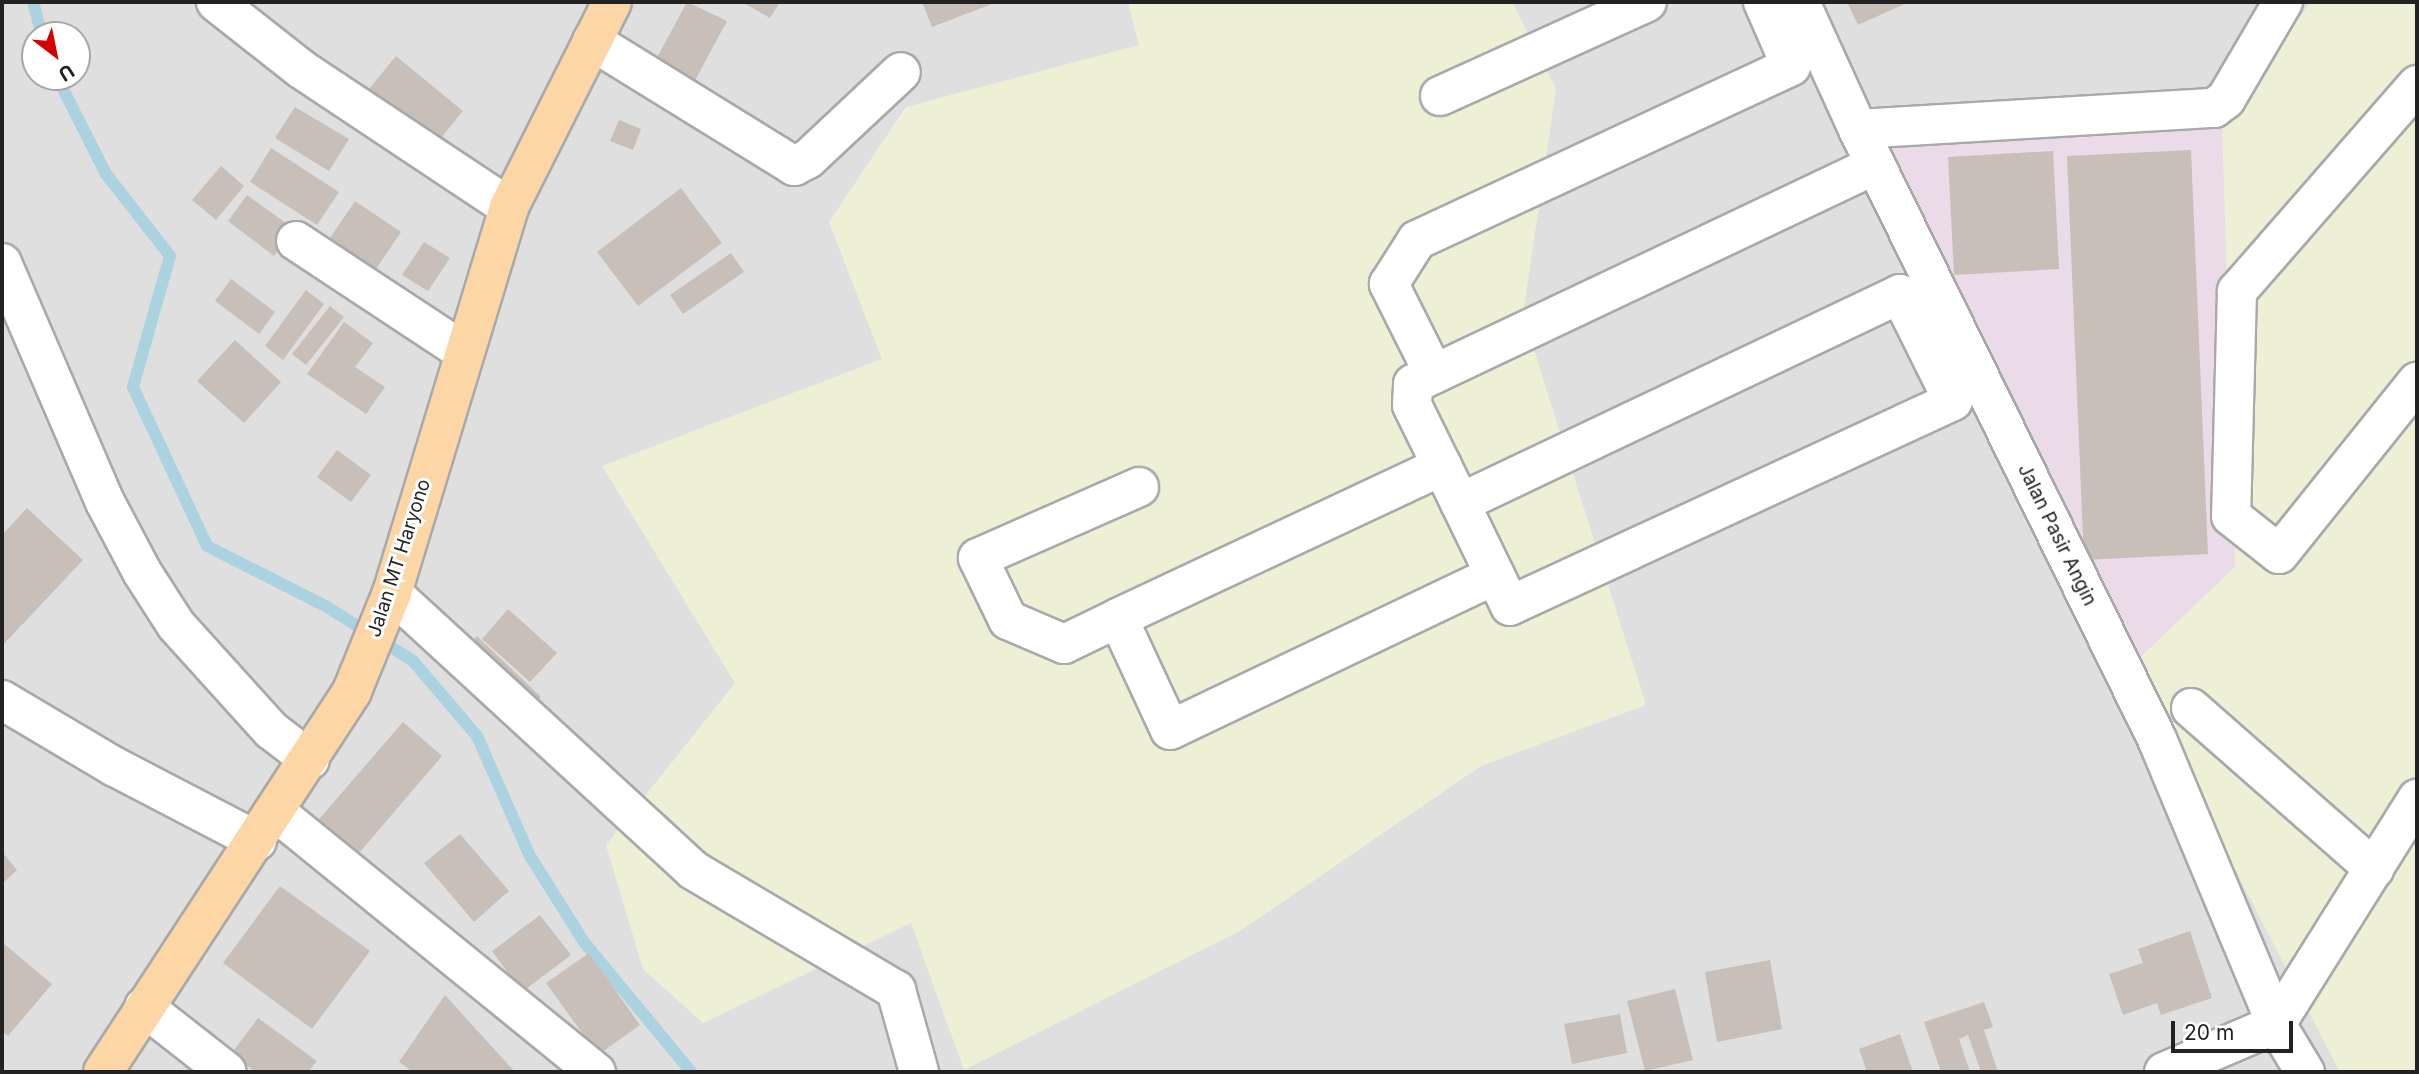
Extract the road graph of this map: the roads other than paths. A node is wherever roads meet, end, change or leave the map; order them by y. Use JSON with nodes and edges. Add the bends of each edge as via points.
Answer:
{"nodes":[{"id":1,"x":216,"y":2,"type":"edge"},
{"id":2,"x":612,"y":2,"type":"edge"},
{"id":3,"x":1647,"y":2,"type":"edge"},
{"id":4,"x":1763,"y":2,"type":"edge"},
{"id":5,"x":1800,"y":2,"type":"edge"},
{"id":6,"x":2283,"y":2,"type":"edge"},
{"id":7,"x":592,"y":41,"type":"junction"},
{"id":8,"x":901,"y":72,"type":"dead end"},
{"id":9,"x":2417,"y":85,"type":"edge"},
{"id":10,"x":1440,"y":96,"type":"dead end"},
{"id":11,"x":1858,"y":129,"type":"junction"},
{"id":12,"x":1875,"y":165,"type":"junction"},
{"id":13,"x":509,"y":207,"type":"junction"},
{"id":14,"x":296,"y":241,"type":"dead end"},
{"id":15,"x":2,"y":263,"type":"edge"},
{"id":16,"x":463,"y":351,"type":"junction"},
{"id":17,"x":1434,"y":374,"type":"junction"},
{"id":18,"x":2417,"y":382,"type":"edge"},
{"id":19,"x":1442,"y":466,"type":"junction"},
{"id":20,"x":1139,"y":487,"type":"dead end"},
{"id":21,"x":1460,"y":503,"type":"junction"},
{"id":22,"x":1495,"y":575,"type":"junction"},
{"id":23,"x":386,"y":608,"type":"junction"},
{"id":24,"x":1118,"y":618,"type":"junction"},
{"id":25,"x":2,"y":700,"type":"edge"},
{"id":26,"x":2191,"y":708,"type":"dead end"},
{"id":27,"x":310,"y":760,"type":"junction"},
{"id":28,"x":2417,"y":799,"type":"edge"},
{"id":29,"x":267,"y":827,"type":"junction"},
{"id":30,"x":2374,"y":869,"type":"junction"},
{"id":31,"x":144,"y":1007,"type":"junction"},
{"id":32,"x":2276,"y":1024,"type":"junction"},
{"id":33,"x":103,"y":1072,"type":"edge"},
{"id":34,"x":227,"y":1072,"type":"edge"},
{"id":35,"x":596,"y":1072,"type":"edge"},
{"id":36,"x":919,"y":1072,"type":"edge"},
{"id":37,"x":2164,"y":1072,"type":"edge"},
{"id":38,"x":2305,"y":1072,"type":"edge"}],
"edges":[{"from":1,"to":13,"type":"street","via":[[300,69]]},
{"from":2,"to":7,"type":"main road","name":"Jalan MT Haryono"},
{"from":3,"to":10,"type":"street"},
{"from":4,"to":17,"type":"street","via":[[1791,66],[1417,240],[1389,284]]},
{"from":5,"to":11,"type":"street","name":"Jalan Pasir Angin"},
{"from":6,"to":11,"type":"street","via":[[2226,99],[2214,108]]},
{"from":7,"to":8,"type":"street","via":[[794,166],[808,159]]},
{"from":7,"to":13,"type":"main road","name":"Jalan MT Haryono"},
{"from":9,"to":18,"type":"street","via":[[2237,291],[2231,516],[2279,554]]},
{"from":11,"to":12,"type":"street","name":"Jalan Pasir Angin"},
{"from":12,"to":17,"type":"street"},
{"from":12,"to":32,"type":"street","name":"Jalan Pasir Angin","via":[[2157,739]]},
{"from":13,"to":16,"type":"main road","name":"Jalan MT Haryono"},
{"from":14,"to":16,"type":"street"},
{"from":15,"to":27,"type":"street","via":[[105,502],[142,572],[176,625],[271,730]]},
{"from":16,"to":23,"type":"main road","name":"Jalan MT Haryono"},
{"from":17,"to":19,"type":"street","via":[[1413,384],[1412,405]]},
{"from":19,"to":21,"type":"street"},
{"from":19,"to":24,"type":"street"},
{"from":20,"to":24,"type":"street","via":[[978,558],[1008,620],[1019,625],[1064,644]]},
{"from":21,"to":22,"type":"street"},
{"from":21,"to":22,"type":"street","via":[[1900,294],[1953,401],[1510,606]]},
{"from":22,"to":24,"type":"street","via":[[1170,730]]},
{"from":23,"to":27,"type":"main road","name":"Jalan MT Haryono","via":[[352,691]]},
{"from":23,"to":36,"type":"street","via":[[693,870],[896,990]]},
{"from":25,"to":29,"type":"street","via":[[115,767]]},
{"from":26,"to":30,"type":"street"},
{"from":27,"to":29,"type":"main road","name":"Jalan MT Haryono"},
{"from":28,"to":30,"type":"street"},
{"from":29,"to":31,"type":"main road","name":"Jalan MT Haryono"},
{"from":29,"to":35,"type":"street"},
{"from":30,"to":32,"type":"street"},
{"from":31,"to":33,"type":"main road","name":"Jalan MT Haryono"},
{"from":31,"to":34,"type":"street"},
{"from":32,"to":37,"type":"street"},
{"from":32,"to":38,"type":"street","name":"Jalan Pasir Angin"}]}
